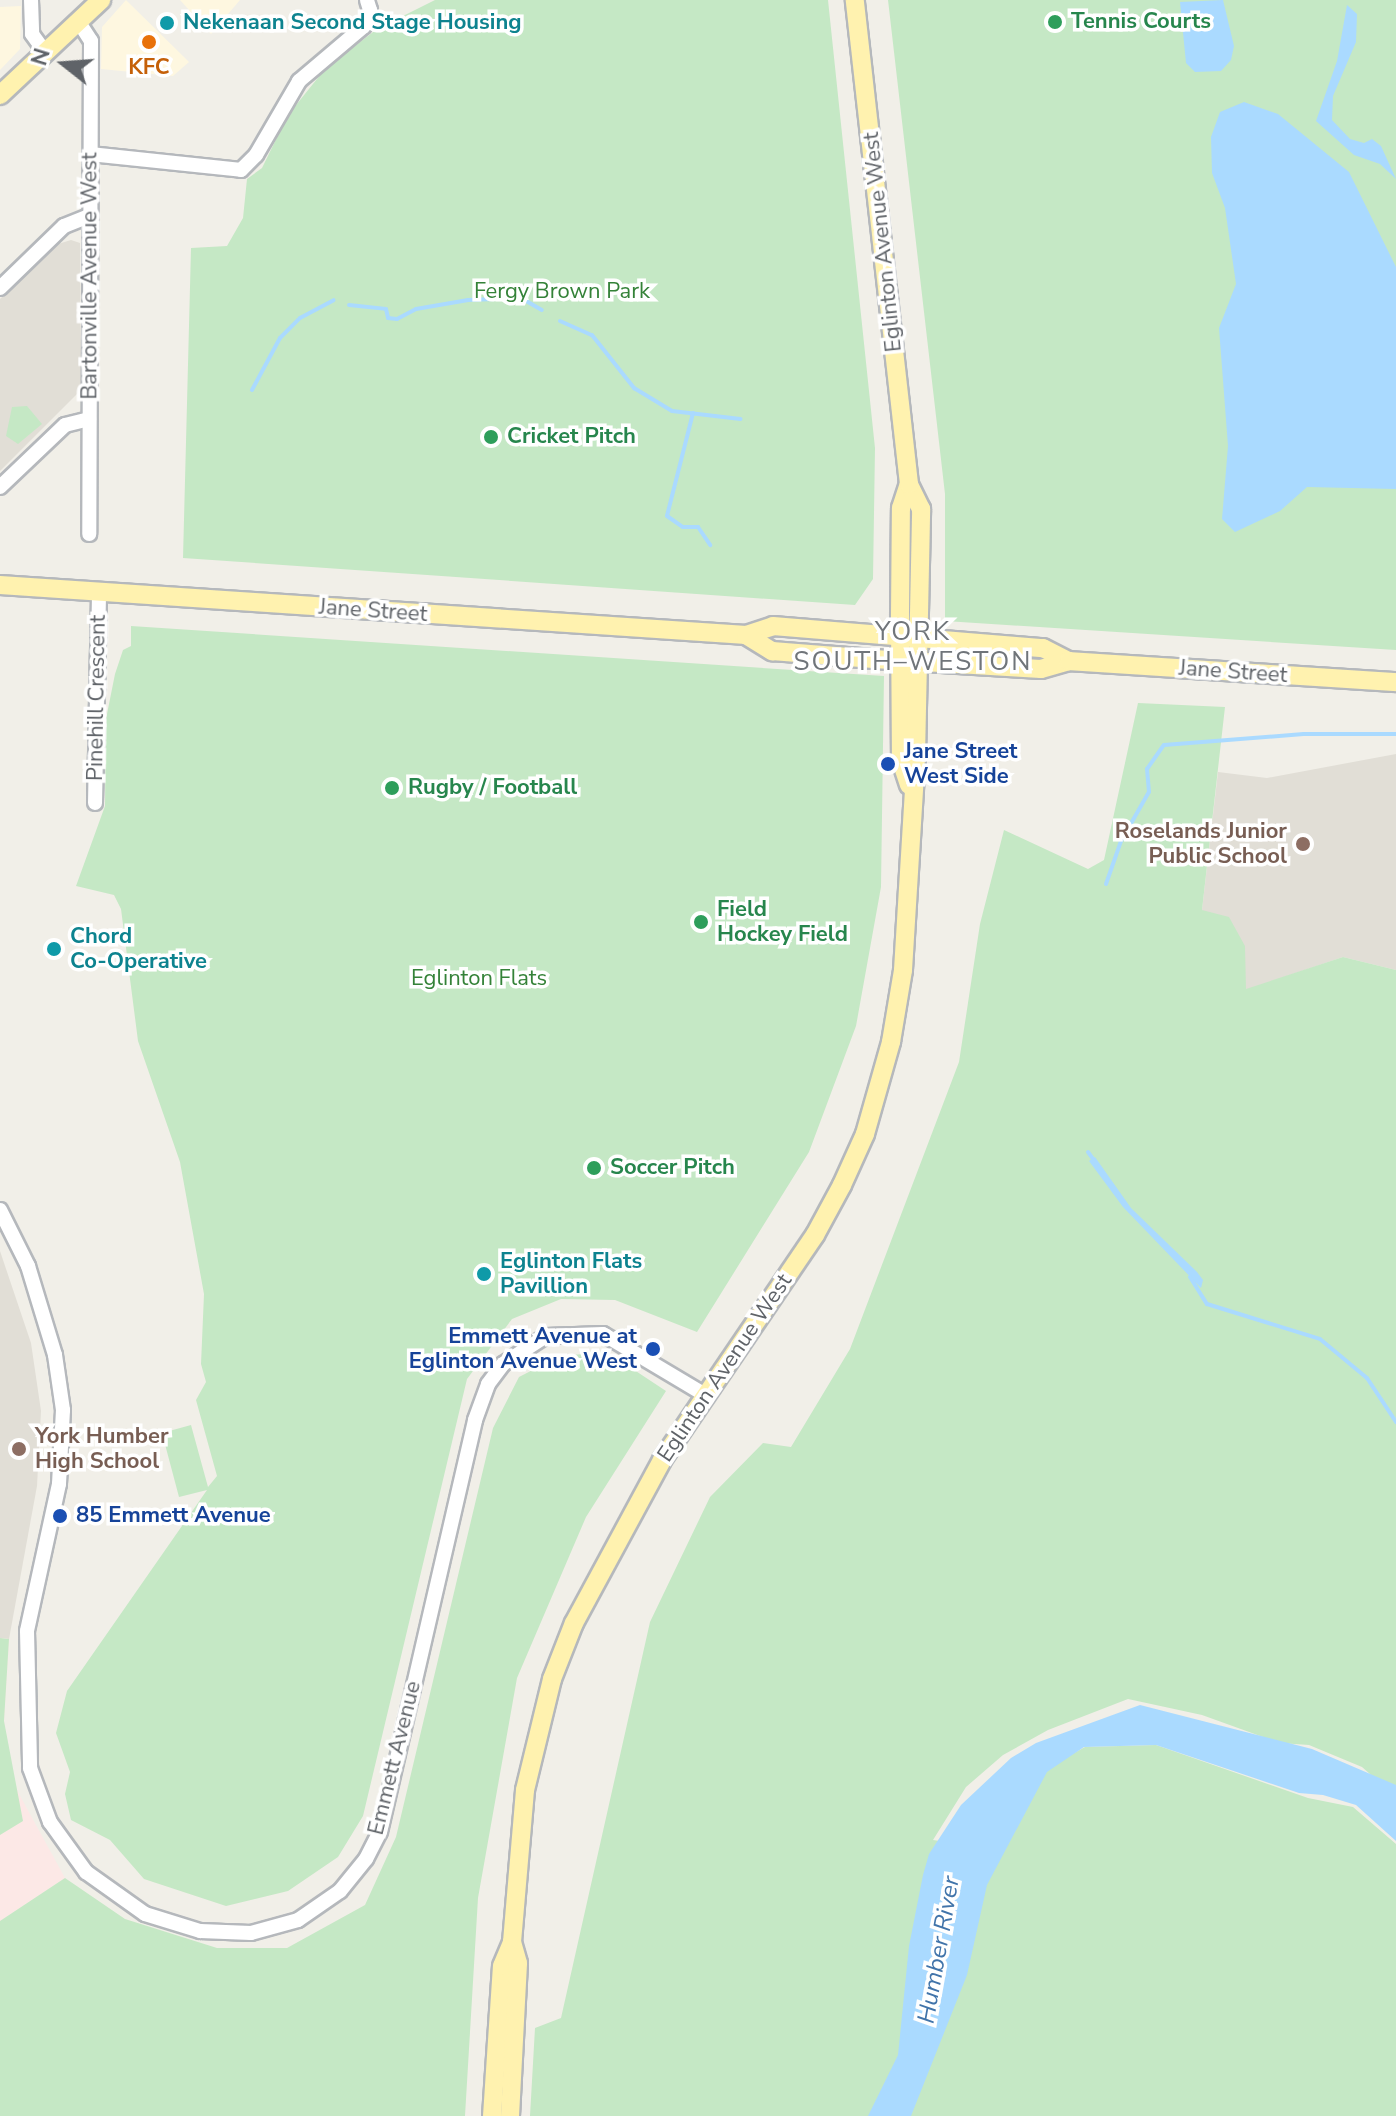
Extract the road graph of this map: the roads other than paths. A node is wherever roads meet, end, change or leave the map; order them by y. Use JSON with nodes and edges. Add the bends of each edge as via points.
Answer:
{"nodes":[{"id":1,"x":31,"y":0,"type":"edge"},
{"id":2,"x":101,"y":0,"type":"edge"},
{"id":3,"x":367,"y":0,"type":"edge"},
{"id":4,"x":855,"y":0,"type":"edge"},
{"id":5,"x":78,"y":21,"type":"junction"},
{"id":6,"x":45,"y":52,"type":"junction"},
{"id":7,"x":0,"y":95,"type":"edge"},
{"id":8,"x":90,"y":154,"type":"junction"},
{"id":9,"x":89,"y":216,"type":"junction"},
{"id":10,"x":0,"y":288,"type":"edge"},
{"id":11,"x":89,"y":419,"type":"junction"},
{"id":12,"x":909,"y":484,"type":"junction"},
{"id":13,"x":0,"y":487,"type":"edge"},
{"id":14,"x":89,"y":534,"type":"dead end"},
{"id":15,"x":0,"y":585,"type":"edge"},
{"id":16,"x":99,"y":593,"type":"junction"},
{"id":17,"x":746,"y":635,"type":"junction"},
{"id":18,"x":900,"y":637,"type":"junction"},
{"id":19,"x":920,"y":639,"type":"junction"},
{"id":20,"x":909,"y":661,"type":"junction"},
{"id":21,"x":1069,"y":661,"type":"junction"},
{"id":22,"x":1396,"y":682,"type":"edge"},
{"id":23,"x":95,"y":803,"type":"dead end"},
{"id":24,"x":0,"y":1210,"type":"edge"},
{"id":25,"x":707,"y":1396,"type":"junction"},
{"id":26,"x":510,"y":1965,"type":"junction"},
{"id":27,"x":492,"y":2116,"type":"edge"},
{"id":28,"x":510,"y":2116,"type":"edge"}],
"edges":[{"from":1,"to":6,"type":"street","via":[[32,34]]},
{"from":2,"to":5,"type":"main road"},
{"from":3,"to":8,"type":"street","via":[[370,10],[364,26],[299,81],[256,155],[241,170]]},
{"from":4,"to":12,"type":"main road","name":"Eglinton Avenue West"},
{"from":5,"to":6,"type":"main road"},
{"from":5,"to":8,"type":"street","name":"Bartonville Avenue West","via":[[91,41]]},
{"from":6,"to":7,"type":"main road"},
{"from":8,"to":9,"type":"street","name":"Bartonville Avenue West"},
{"from":9,"to":10,"type":"street","via":[[64,226]]},
{"from":9,"to":11,"type":"street","name":"Bartonville Avenue West"},
{"from":11,"to":13,"type":"street","via":[[65,425]]},
{"from":11,"to":14,"type":"street","name":"Bartonville Avenue West"},
{"from":12,"to":18,"type":"main road","name":"Eglinton Avenue West","via":[[901,508]]},
{"from":12,"to":19,"type":"main road","name":"Eglinton Avenue West","via":[[921,509]]},
{"from":15,"to":16,"type":"main road","name":"Jane Street"},
{"from":16,"to":17,"type":"main road","name":"Jane Street"},
{"from":16,"to":23,"type":"street","name":"Pinehill Crescent"},
{"from":17,"to":18,"type":"main road","name":"Jane Street","via":[[773,626]]},
{"from":17,"to":20,"type":"main road","name":"Jane Street","via":[[772,651]]},
{"from":18,"to":19,"type":"main road","name":"Jane Street"},
{"from":18,"to":20,"type":"main road","name":"Eglinton Avenue West"},
{"from":19,"to":20,"type":"main road","name":"Eglinton Avenue West"},
{"from":19,"to":21,"type":"main road","name":"Jane Street","via":[[1043,648]]},
{"from":20,"to":21,"type":"main road","name":"Jane Street","via":[[1041,669]]},
{"from":20,"to":25,"type":"main road","name":"Eglinton Avenue West","via":[[903,970],[880,1092],[815,1235]]},
{"from":21,"to":22,"type":"main road","name":"Jane Street"},
{"from":24,"to":25,"type":"street","name":"Emmett Avenue","via":[[19,1242],[44,1317],[63,1410],[59,1484],[27,1631],[30,1768],[50,1822],[86,1872],[145,1914],[200,1931],[251,1933],[298,1920],[340,1891],[366,1859],[380,1832],[475,1420],[488,1384],[503,1364],[546,1336],[581,1331],[618,1340]]},
{"from":25,"to":26,"type":"main road","name":"Eglinton Avenue West","via":[[617,1538],[552,1679],[525,1790]]},
{"from":26,"to":27,"type":"main road","name":"Eglinton Avenue West"},
{"from":26,"to":28,"type":"main road","name":"Eglinton Avenue West"}]}
